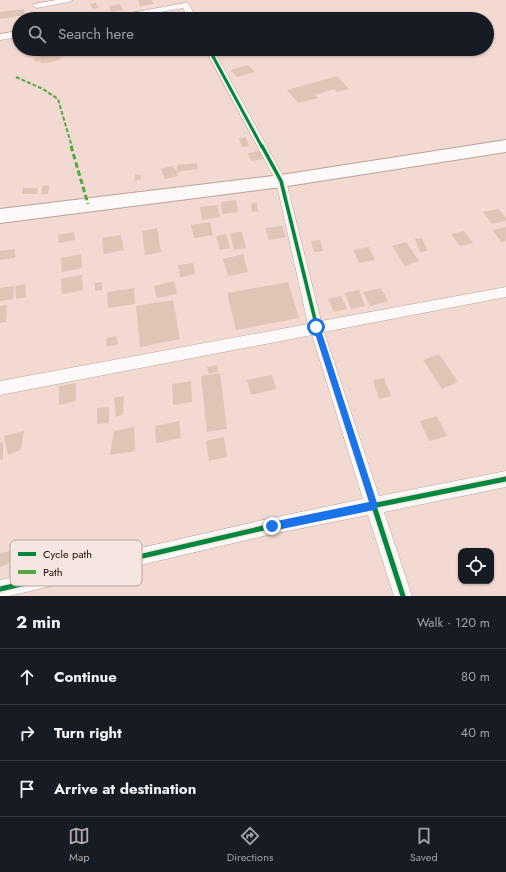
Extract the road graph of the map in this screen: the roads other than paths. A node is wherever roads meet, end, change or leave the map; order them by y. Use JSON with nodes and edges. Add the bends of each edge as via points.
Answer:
{"nodes":[{"id":1,"x":69,"y":0,"type":"edge"},
{"id":2,"x":35,"y":7,"type":"edge"},
{"id":3,"x":147,"y":12,"type":"edge"},
{"id":4,"x":189,"y":12,"type":"edge"},
{"id":5,"x":12,"y":35,"type":"edge"},
{"id":6,"x":0,"y":37,"type":"edge"},
{"id":7,"x":213,"y":56,"type":"edge"},
{"id":8,"x":506,"y":146,"type":"edge"},
{"id":9,"x":281,"y":181,"type":"junction"},
{"id":10,"x":0,"y":216,"type":"edge"},
{"id":11,"x":506,"y":292,"type":"edge"},
{"id":12,"x":316,"y":327,"type":"junction"},
{"id":13,"x":0,"y":388,"type":"edge"},
{"id":14,"x":506,"y":479,"type":"edge"},
{"id":15,"x":374,"y":506,"type":"junction"},
{"id":16,"x":142,"y":556,"type":"edge"},
{"id":17,"x":13,"y":586,"type":"edge"},
{"id":18,"x":0,"y":589,"type":"edge"},
{"id":19,"x":403,"y":596,"type":"edge"}],
"edges":[{"from":1,"to":2,"type":"street"},
{"from":3,"to":4,"type":"street","via":[[185,5]]},
{"from":5,"to":6,"type":"street"},
{"from":7,"to":9,"type":"street"},
{"from":8,"to":9,"type":"highway"},
{"from":9,"to":10,"type":"highway"},
{"from":9,"to":12,"type":"street"},
{"from":11,"to":12,"type":"street"},
{"from":12,"to":13,"type":"street"},
{"from":12,"to":15,"type":"street"},
{"from":14,"to":15,"type":"street"},
{"from":15,"to":16,"type":"street"},
{"from":15,"to":19,"type":"street"},
{"from":17,"to":18,"type":"street"}]}
